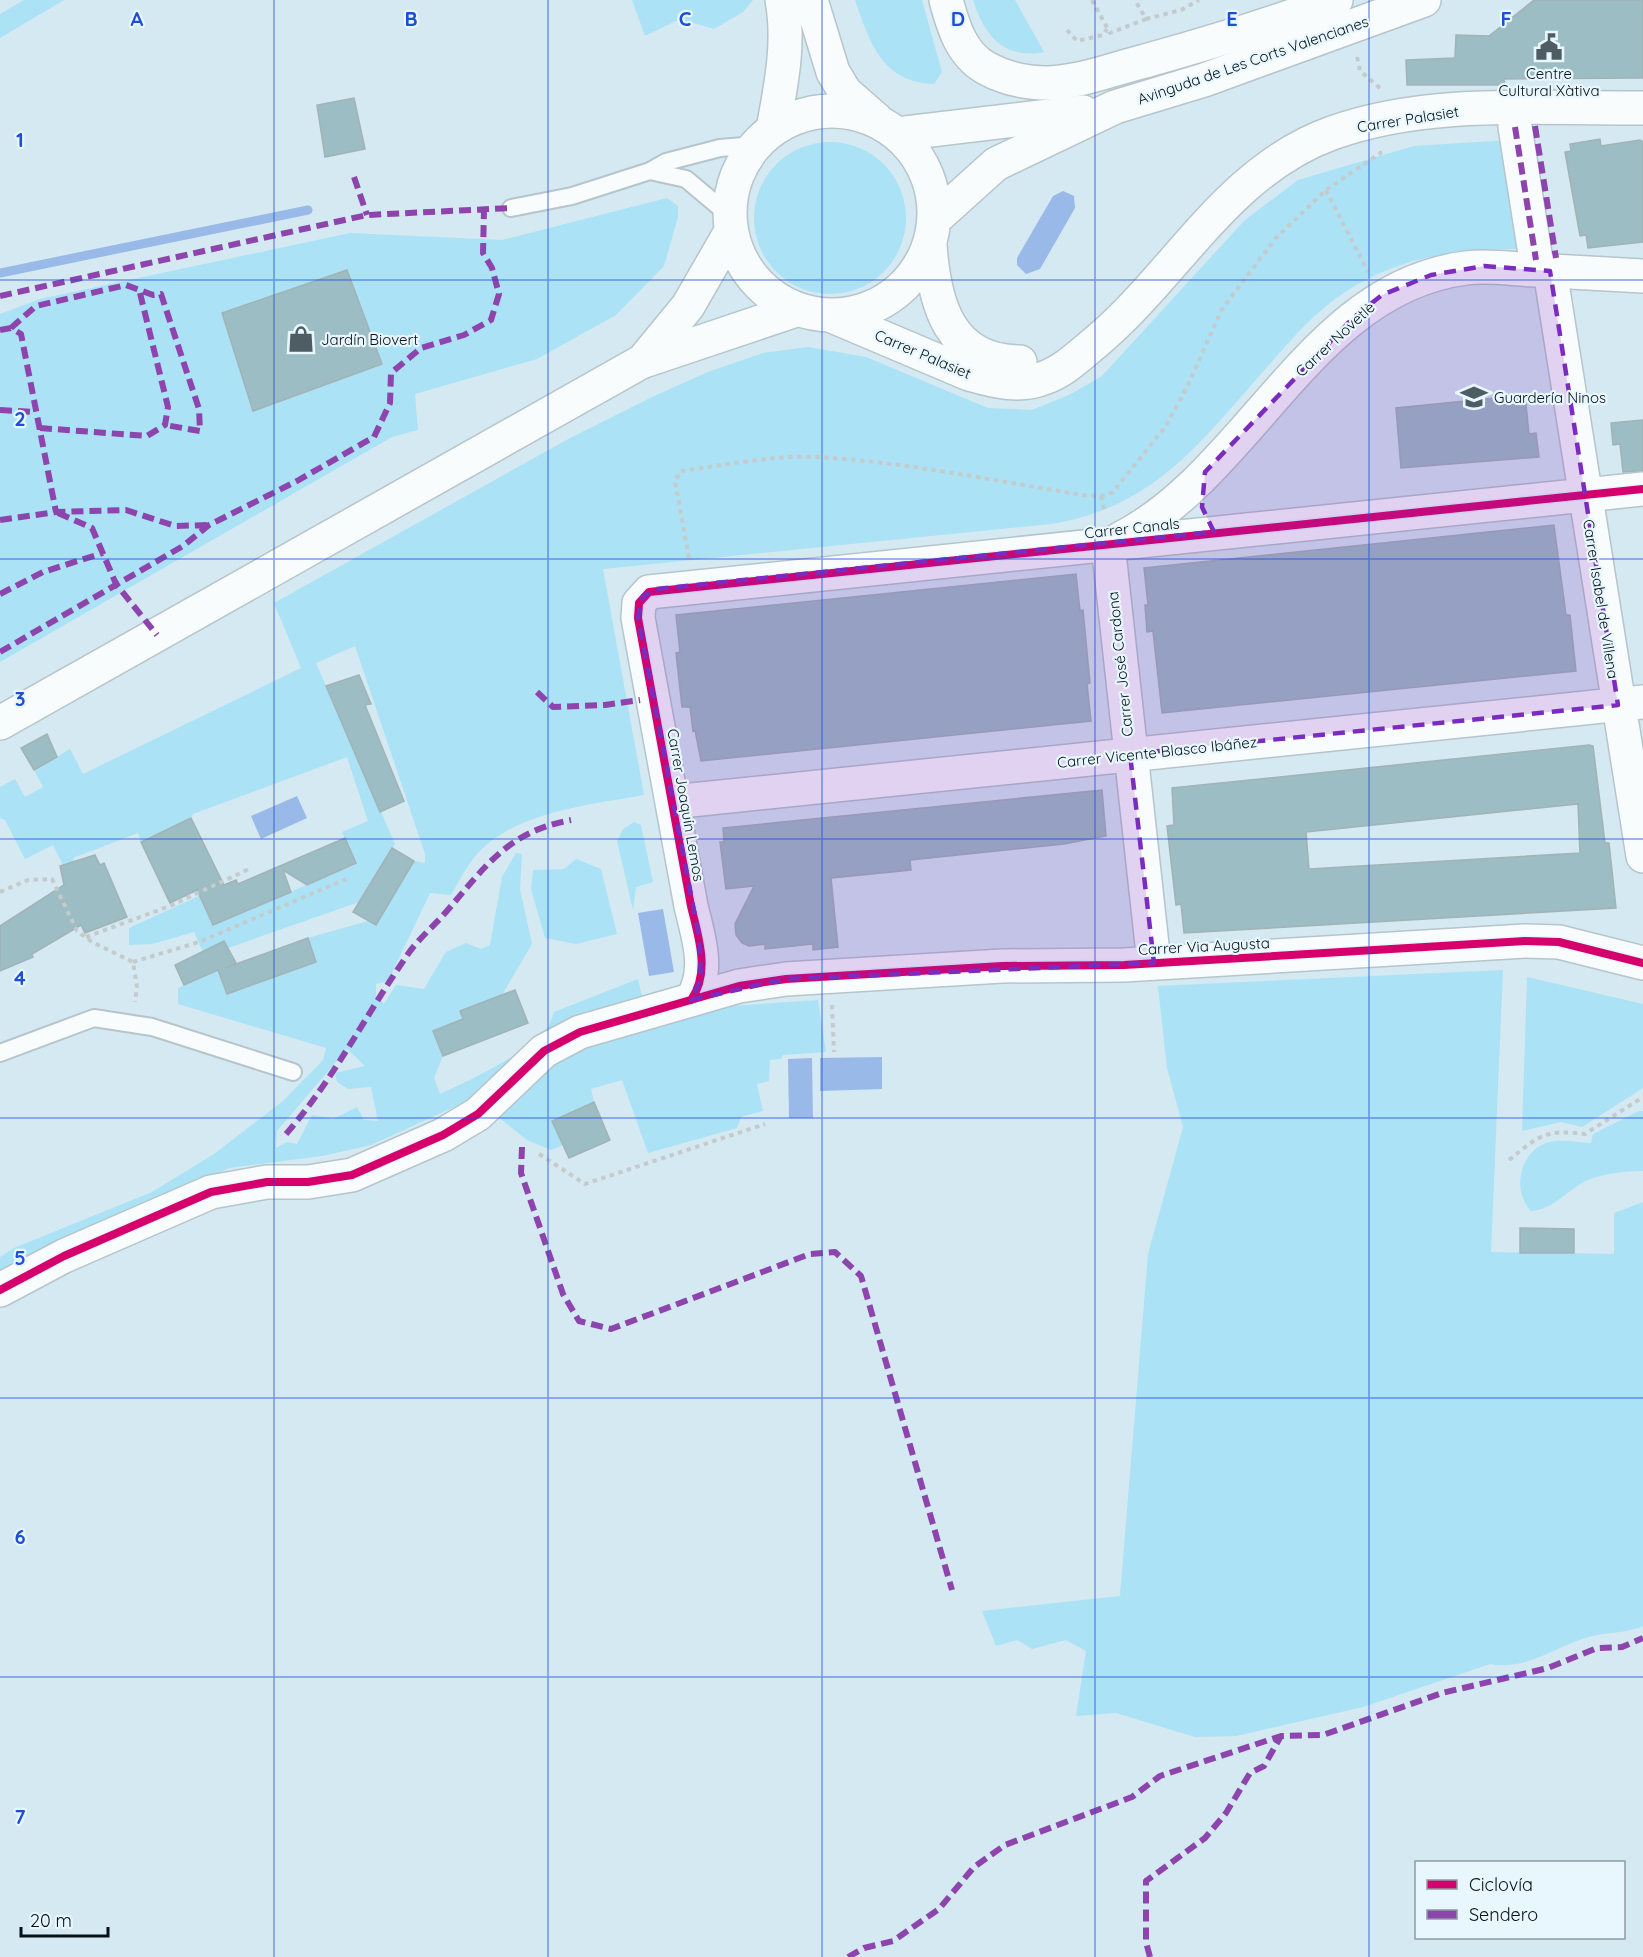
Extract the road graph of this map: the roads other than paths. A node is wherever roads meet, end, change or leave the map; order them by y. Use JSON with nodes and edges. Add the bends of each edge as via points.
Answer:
{"nodes":[{"id":1,"x":782,"y":0,"type":"edge"},
{"id":2,"x":811,"y":0,"type":"edge"},
{"id":3,"x":946,"y":0,"type":"edge"},
{"id":4,"x":1336,"y":0,"type":"edge"},
{"id":5,"x":1424,"y":0,"type":"edge"},
{"id":6,"x":1115,"y":107,"type":"junction"},
{"id":7,"x":1643,"y":108,"type":"edge"},
{"id":8,"x":1525,"y":126,"type":"dead end"},
{"id":9,"x":888,"y":128,"type":"junction"},
{"id":10,"x":764,"y":137,"type":"junction"},
{"id":11,"x":650,"y":171,"type":"junction"},
{"id":12,"x":511,"y":208,"type":"dead end"},
{"id":13,"x":730,"y":228,"type":"junction"},
{"id":14,"x":932,"y":232,"type":"junction"},
{"id":15,"x":1548,"y":263,"type":"junction"},
{"id":16,"x":1643,"y":276,"type":"edge"},
{"id":17,"x":796,"y":310,"type":"junction"},
{"id":18,"x":832,"y":316,"type":"junction"},
{"id":19,"x":1108,"y":332,"type":"junction"},
{"id":20,"x":641,"y":362,"type":"junction"},
{"id":21,"x":1205,"y":472,"type":"junction"},
{"id":22,"x":1643,"y":489,"type":"edge"},
{"id":23,"x":1584,"y":494,"type":"junction"},
{"id":24,"x":1226,"y":530,"type":"junction"},
{"id":25,"x":1107,"y":531,"type":"junction"},
{"id":26,"x":638,"y":612,"type":"joint"},
{"id":27,"x":1631,"y":703,"type":"edge"},
{"id":28,"x":0,"y":723,"type":"edge"},
{"id":29,"x":1130,"y":754,"type":"junction"},
{"id":30,"x":672,"y":802,"type":"junction"},
{"id":31,"x":1643,"y":856,"type":"edge"},
{"id":32,"x":699,"y":937,"type":"junction"},
{"id":33,"x":1154,"y":963,"type":"junction"},
{"id":34,"x":1643,"y":963,"type":"edge"},
{"id":35,"x":763,"y":981,"type":"junction"},
{"id":36,"x":691,"y":1000,"type":"junction"},
{"id":37,"x":0,"y":1053,"type":"edge"},
{"id":38,"x":293,"y":1072,"type":"dead end"},
{"id":39,"x":0,"y":1290,"type":"edge"}],
"edges":[{"from":1,"to":10,"type":"street","via":[[785,52]]},
{"from":2,"to":9,"type":"street","via":[[833,72],[845,92]]},
{"from":3,"to":4,"type":"street","name":"Avinguda de Les Corts Valencianes","via":[[952,26],[964,49],[985,68],[1019,81],[1048,83],[1083,78],[1278,22]]},
{"from":5,"to":6,"type":"street","name":"Avinguda de Les Corts Valencianes","via":[[1204,80]]},
{"from":6,"to":9,"type":"street","name":"Avinguda de Les Corts Valencianes"},
{"from":6,"to":14,"type":"street","name":"Avinguda de Les Corts Valencianes","via":[[996,164]]},
{"from":7,"to":19,"type":"street","name":"Carrer Palasiet","via":[[1460,110],[1382,120],[1332,133],[1272,164],[1238,192]]},
{"from":8,"to":15,"type":"street","name":"Carrer Isabel de Villena"},
{"from":9,"to":10,"type":"street","via":[[853,113],[826,111],[798,116]]},
{"from":9,"to":14,"type":"street","via":[[914,151],[926,172],[933,195]]},
{"from":10,"to":11,"type":"lane","via":[[666,162]]},
{"from":10,"to":13,"type":"street","via":[[738,171],[729,201]]},
{"from":11,"to":12,"type":"lane","via":[[572,196]]},
{"from":11,"to":13,"type":"lane","via":[[686,179],[723,210]]},
{"from":13,"to":17,"type":"street","via":[[739,258],[753,280],[772,298]]},
{"from":13,"to":20,"type":"street","via":[[688,306]]},
{"from":14,"to":18,"type":"street","via":[[910,280],[888,300],[861,312]]},
{"from":14,"to":19,"type":"street","name":"Carrer Palasiet","via":[[933,283],[939,306],[963,343],[976,352],[1010,362],[1044,361]]},
{"from":15,"to":16,"type":"street","name":"Carrer Novetlè"},
{"from":15,"to":21,"type":"street","name":"Carrer Novetlè","via":[[1465,268],[1431,275],[1382,295],[1311,359]]},
{"from":15,"to":23,"type":"street","name":"Carrer Isabel de Villena"},
{"from":17,"to":18,"type":"street"},
{"from":17,"to":20,"type":"street"},
{"from":18,"to":19,"type":"street","name":"Carrer Palasiet","via":[[969,374],[1011,383],[1044,379],[1062,370]]},
{"from":20,"to":28,"type":"street"},
{"from":21,"to":24,"type":"street","via":[[1202,507],[1209,523]]},
{"from":21,"to":25,"type":"street","name":"Carrer Novetlè","via":[[1179,499]]},
{"from":22,"to":23,"type":"street","name":"Carrer Canals"},
{"from":23,"to":24,"type":"street","name":"Carrer Canals"},
{"from":23,"to":27,"type":"street","name":"Carrer Isabel de Villena"},
{"from":24,"to":25,"type":"street","name":"Carrer Canals"},
{"from":25,"to":26,"type":"street","name":"Carrer Canals","via":[[657,589],[643,596]]},
{"from":25,"to":29,"type":"street","name":"Carrer José Cardona"},
{"from":26,"to":30,"type":"street","name":"Carrer Joaquín Lemos"},
{"from":27,"to":29,"type":"street","name":"Carrer Vicente Blasco Ibáñez"},
{"from":27,"to":31,"type":"street","name":"Carrer Isabel de Villena"},
{"from":29,"to":30,"type":"street","name":"Carrer Vicente Blasco Ibáñez"},
{"from":29,"to":33,"type":"street","name":"Carrer José Cardona"},
{"from":30,"to":32,"type":"street","name":"Carrer Joaquín Lemos"},
{"from":32,"to":35,"type":"street","name":"Carrer Joaquín Lemos","via":[[722,961]]},
{"from":32,"to":36,"type":"street","name":"Carrer Joaquín Lemos","via":[[699,989]]},
{"from":33,"to":34,"type":"street","name":"Carrer Via Augusta","via":[[1525,941],[1559,942]]},
{"from":33,"to":35,"type":"street","name":"Carrer Via Augusta","via":[[1002,966]]},
{"from":35,"to":36,"type":"street","name":"Carrer Via Augusta"},
{"from":36,"to":39,"type":"street","name":"Carrer Via Augusta","via":[[580,1032],[543,1051],[478,1114],[381,1163],[352,1175],[308,1182],[267,1182],[211,1192],[64,1256]]},
{"from":37,"to":38,"type":"lane","via":[[94,1018],[152,1027]]}]}
